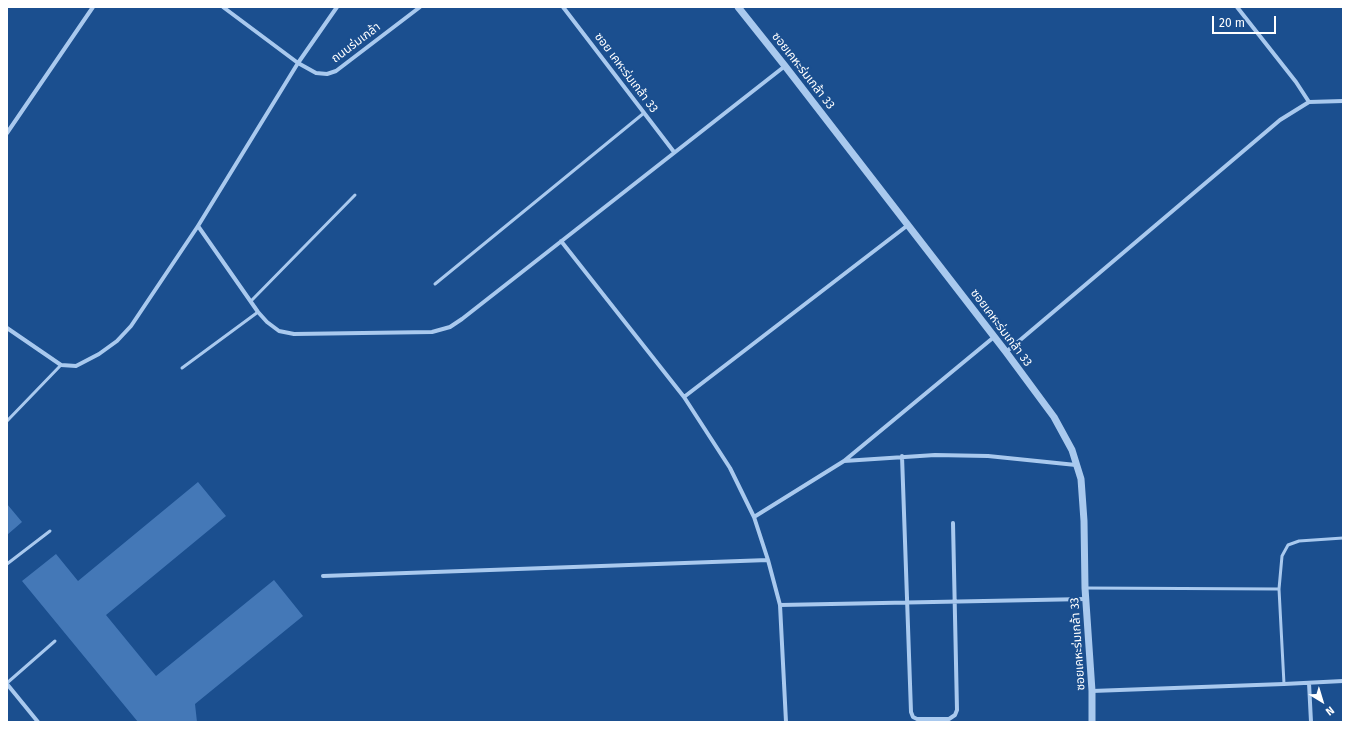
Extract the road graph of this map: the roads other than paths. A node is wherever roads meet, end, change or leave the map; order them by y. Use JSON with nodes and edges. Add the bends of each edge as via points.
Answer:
{"nodes":[{"id":1,"x":93,"y":7,"type":"edge"},
{"id":2,"x":223,"y":7,"type":"edge"},
{"id":3,"x":337,"y":7,"type":"edge"},
{"id":4,"x":420,"y":7,"type":"edge"},
{"id":5,"x":563,"y":7,"type":"edge"},
{"id":6,"x":738,"y":7,"type":"edge"},
{"id":7,"x":1237,"y":7,"type":"edge"},
{"id":8,"x":298,"y":63,"type":"junction"},
{"id":9,"x":785,"y":66,"type":"junction"},
{"id":10,"x":1343,"y":101,"type":"edge"},
{"id":11,"x":1309,"y":102,"type":"junction"},
{"id":12,"x":644,"y":113,"type":"junction"},
{"id":13,"x":7,"y":133,"type":"edge"},
{"id":14,"x":674,"y":152,"type":"junction"},
{"id":15,"x":355,"y":195,"type":"dead end"},
{"id":16,"x":908,"y":225,"type":"junction"},
{"id":17,"x":198,"y":226,"type":"junction"},
{"id":18,"x":561,"y":241,"type":"junction"},
{"id":19,"x":435,"y":284,"type":"dead end"},
{"id":20,"x":251,"y":301,"type":"junction"},
{"id":21,"x":258,"y":312,"type":"junction"},
{"id":22,"x":7,"y":328,"type":"edge"},
{"id":23,"x":994,"y":337,"type":"junction"},
{"id":24,"x":1006,"y":352,"type":"junction"},
{"id":25,"x":61,"y":366,"type":"junction"},
{"id":26,"x":182,"y":368,"type":"dead end"},
{"id":27,"x":684,"y":397,"type":"junction"},
{"id":28,"x":7,"y":421,"type":"edge"},
{"id":29,"x":902,"y":456,"type":"junction"},
{"id":30,"x":844,"y":461,"type":"junction"},
{"id":31,"x":1076,"y":465,"type":"junction"},
{"id":32,"x":754,"y":517,"type":"junction"},
{"id":33,"x":953,"y":523,"type":"dead end"},
{"id":34,"x":50,"y":530,"type":"dead end"},
{"id":35,"x":1343,"y":538,"type":"edge"},
{"id":36,"x":768,"y":560,"type":"junction"},
{"id":37,"x":7,"y":564,"type":"edge"},
{"id":38,"x":323,"y":576,"type":"dead end"},
{"id":39,"x":1085,"y":588,"type":"junction"},
{"id":40,"x":1279,"y":589,"type":"junction"},
{"id":41,"x":1086,"y":599,"type":"junction"},
{"id":42,"x":954,"y":601,"type":"junction"},
{"id":43,"x":907,"y":602,"type":"junction"},
{"id":44,"x":780,"y":605,"type":"junction"},
{"id":45,"x":55,"y":641,"type":"dead end"},
{"id":46,"x":1343,"y":681,"type":"edge"},
{"id":47,"x":1309,"y":683,"type":"junction"},
{"id":48,"x":7,"y":684,"type":"edge"},
{"id":49,"x":1284,"y":684,"type":"junction"},
{"id":50,"x":1092,"y":691,"type":"junction"},
{"id":51,"x":952,"y":720,"type":"edge"},
{"id":52,"x":38,"y":722,"type":"edge"},
{"id":53,"x":786,"y":722,"type":"edge"},
{"id":54,"x":1092,"y":722,"type":"edge"},
{"id":55,"x":1311,"y":722,"type":"edge"}],
"edges":[{"from":1,"to":13,"type":"street"},
{"from":2,"to":8,"type":"street","name":"ถนนร่มเกล้า"},
{"from":3,"to":8,"type":"street"},
{"from":4,"to":8,"type":"street","name":"ถนนร่มเกล้า","via":[[336,71],[327,74],[316,73]]},
{"from":5,"to":12,"type":"street","name":"ซอย เคหะร่มเกล้า 33"},
{"from":6,"to":9,"type":"street","name":"ซอยเคหะร่มเกล้า 33"},
{"from":7,"to":11,"type":"street"},
{"from":8,"to":17,"type":"street"},
{"from":9,"to":14,"type":"street"},
{"from":9,"to":16,"type":"street","name":"ซอยเคหะร่มเกล้า 33"},
{"from":10,"to":11,"type":"street"},
{"from":11,"to":24,"type":"street","via":[[1280,120]]},
{"from":12,"to":14,"type":"street","name":"ซอย เคหะร่มเกล้า 33"},
{"from":12,"to":19,"type":"lane"},
{"from":14,"to":18,"type":"street"},
{"from":15,"to":20,"type":"lane"},
{"from":16,"to":23,"type":"street","name":"ซอยเคหะร่มเกล้า 33"},
{"from":16,"to":27,"type":"street"},
{"from":17,"to":20,"type":"street"},
{"from":17,"to":25,"type":"street","via":[[131,326],[117,341],[76,366]]},
{"from":18,"to":21,"type":"street","via":[[462,319],[450,327],[432,332],[294,334],[279,331]]},
{"from":18,"to":27,"type":"street"},
{"from":20,"to":21,"type":"street"},
{"from":21,"to":26,"type":"lane"},
{"from":22,"to":25,"type":"street"},
{"from":23,"to":24,"type":"street","name":"ซอยเคหะร่มเกล้า 33"},
{"from":23,"to":30,"type":"street"},
{"from":24,"to":31,"type":"street","name":"ซอยเคหะร่มเกล้า 33","via":[[1054,417],[1072,450]]},
{"from":25,"to":28,"type":"lane"},
{"from":27,"to":32,"type":"street","via":[[730,468]]},
{"from":29,"to":30,"type":"street"},
{"from":29,"to":31,"type":"street","via":[[988,456]]},
{"from":29,"to":43,"type":"street"},
{"from":30,"to":32,"type":"street"},
{"from":31,"to":39,"type":"street","name":"ซอยเคหะร่มเกล้า 33","via":[[1081,479]]},
{"from":32,"to":36,"type":"street"},
{"from":33,"to":42,"type":"street"},
{"from":34,"to":37,"type":"lane"},
{"from":35,"to":40,"type":"lane","via":[[1299,541],[1288,545],[1282,556]]},
{"from":36,"to":38,"type":"street"},
{"from":36,"to":44,"type":"street"},
{"from":39,"to":40,"type":"lane"},
{"from":39,"to":41,"type":"street","name":"ซอยเคหะร่มเกล้า 33"},
{"from":40,"to":49,"type":"lane"},
{"from":41,"to":42,"type":"street"},
{"from":41,"to":50,"type":"street","name":"ซอยเคหะร่มเกล้า 33"},
{"from":42,"to":43,"type":"street"},
{"from":42,"to":51,"type":"street","via":[[958,710]]},
{"from":43,"to":44,"type":"street"},
{"from":43,"to":51,"type":"street","via":[[911,712],[916,719]]},
{"from":44,"to":53,"type":"street"},
{"from":45,"to":48,"type":"lane"},
{"from":46,"to":47,"type":"street"},
{"from":47,"to":49,"type":"street"},
{"from":47,"to":55,"type":"street"},
{"from":48,"to":52,"type":"street"},
{"from":49,"to":50,"type":"street"},
{"from":50,"to":54,"type":"street","name":"ซอยเคหะร่มเกล้า 33"}]}
